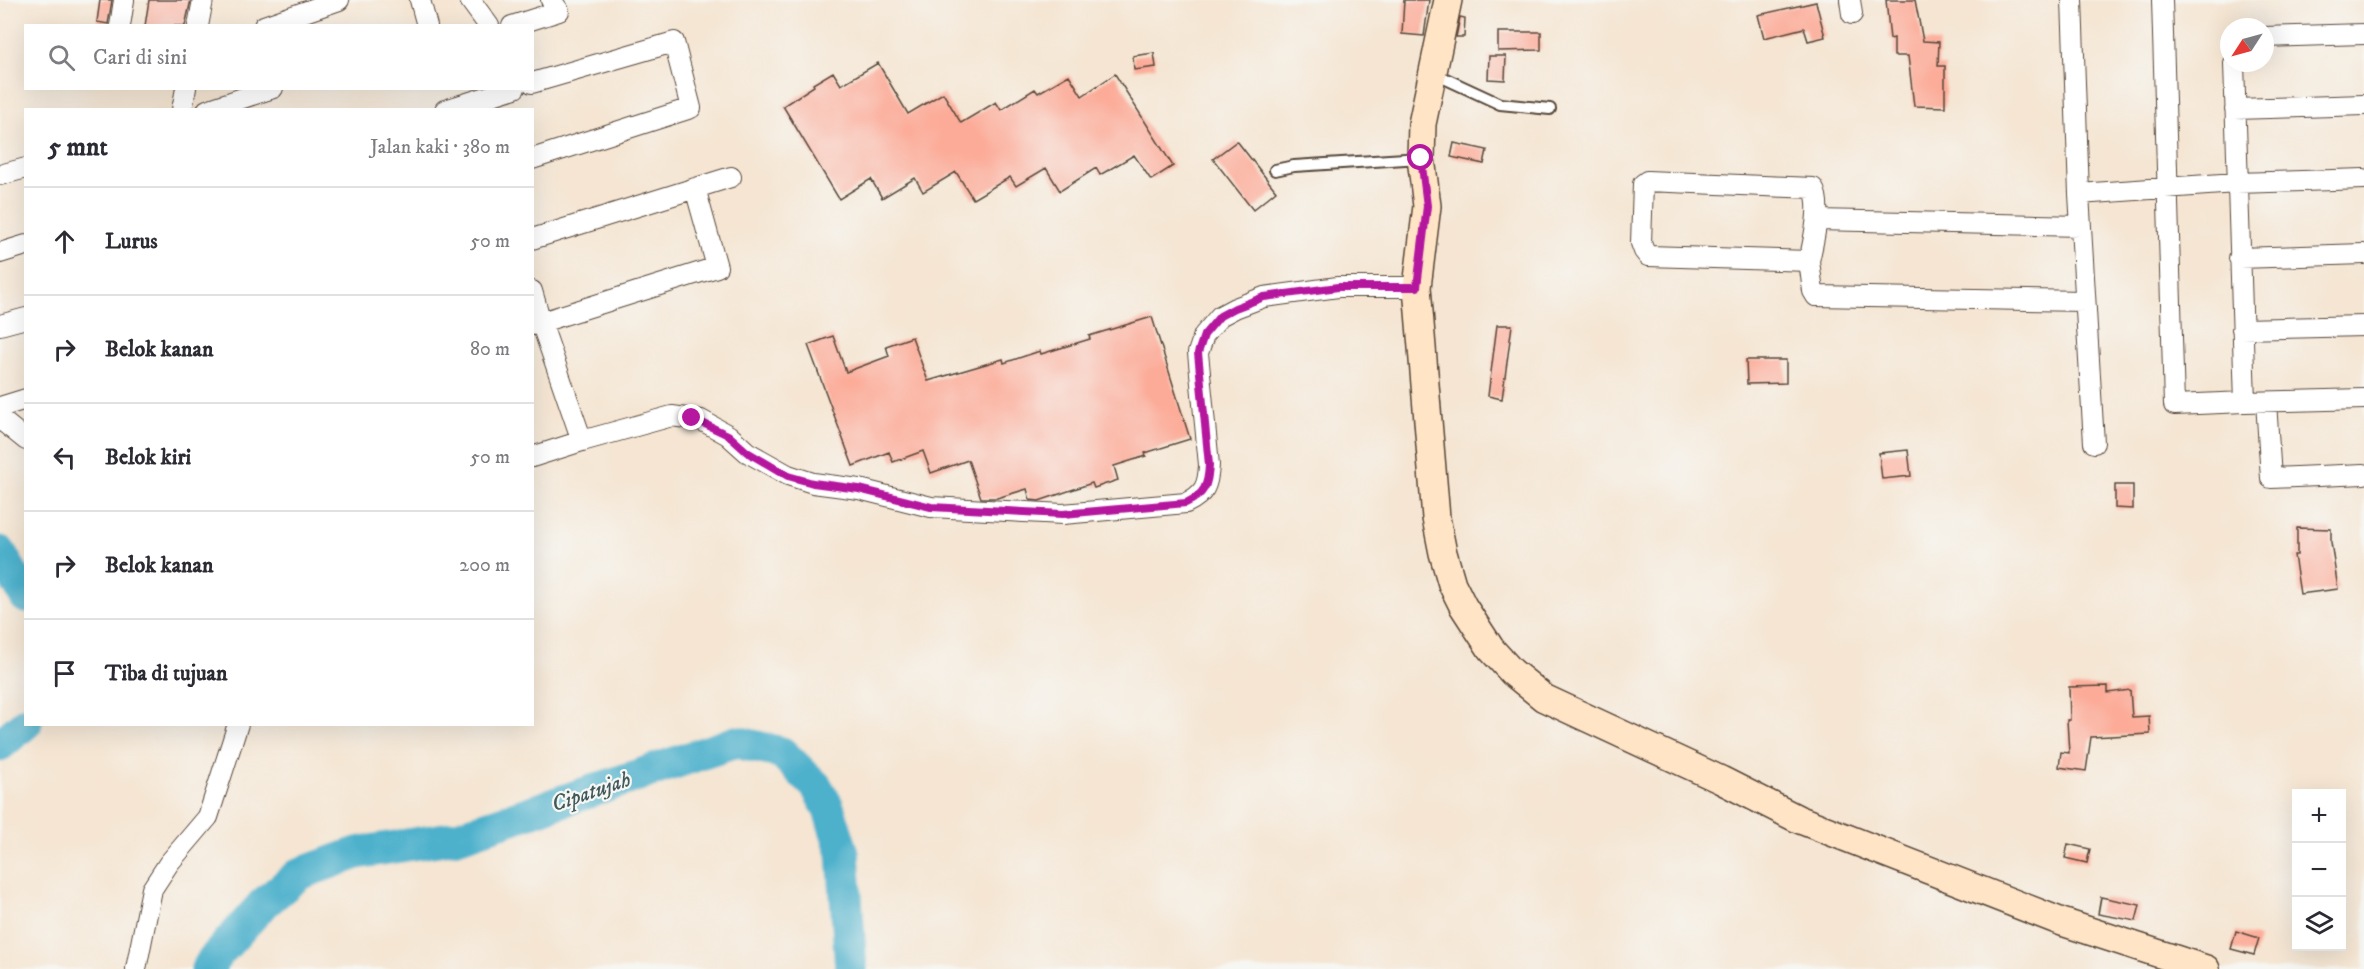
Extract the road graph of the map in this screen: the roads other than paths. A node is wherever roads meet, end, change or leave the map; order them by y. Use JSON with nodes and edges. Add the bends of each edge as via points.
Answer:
{"nodes":[{"id":1,"x":124,"y":0,"type":"edge"},
{"id":2,"x":203,"y":0,"type":"edge"},
{"id":3,"x":339,"y":0,"type":"edge"},
{"id":4,"x":420,"y":0,"type":"edge"},
{"id":5,"x":470,"y":0,"type":"edge"},
{"id":6,"x":551,"y":0,"type":"edge"},
{"id":7,"x":1448,"y":0,"type":"edge"},
{"id":8,"x":2072,"y":0,"type":"edge"},
{"id":9,"x":2162,"y":0,"type":"edge"},
{"id":10,"x":120,"y":24,"type":"edge"},
{"id":11,"x":198,"y":24,"type":"edge"},
{"id":12,"x":270,"y":24,"type":"edge"},
{"id":13,"x":427,"y":24,"type":"edge"},
{"id":14,"x":488,"y":24,"type":"edge"},
{"id":15,"x":518,"y":24,"type":"edge"},
{"id":16,"x":2364,"y":34,"type":"edge"},
{"id":17,"x":2274,"y":37,"type":"edge"},
{"id":18,"x":2234,"y":72,"type":"edge"},
{"id":19,"x":1433,"y":73,"type":"junction"},
{"id":20,"x":534,"y":82,"type":"edge"},
{"id":21,"x":186,"y":90,"type":"edge"},
{"id":22,"x":270,"y":90,"type":"edge"},
{"id":23,"x":508,"y":90,"type":"edge"},
{"id":24,"x":471,"y":100,"type":"edge"},
{"id":25,"x":250,"y":103,"type":"edge"},
{"id":26,"x":2364,"y":105,"type":"edge"},
{"id":27,"x":182,"y":108,"type":"edge"},
{"id":28,"x":219,"y":108,"type":"edge"},
{"id":29,"x":450,"y":108,"type":"edge"},
{"id":30,"x":1550,"y":109,"type":"dead end"},
{"id":31,"x":2235,"y":109,"type":"junction"},
{"id":32,"x":534,"y":158,"type":"edge"},
{"id":33,"x":1421,"y":158,"type":"junction"},
{"id":34,"x":24,"y":169,"type":"edge"},
{"id":35,"x":1275,"y":170,"type":"dead end"},
{"id":36,"x":0,"y":176,"type":"edge"},
{"id":37,"x":731,"y":177,"type":"dead end"},
{"id":38,"x":2364,"y":179,"type":"edge"},
{"id":39,"x":2236,"y":183,"type":"junction"},
{"id":40,"x":695,"y":188,"type":"junction"},
{"id":41,"x":2167,"y":188,"type":"junction"},
{"id":42,"x":2079,"y":194,"type":"junction"},
{"id":43,"x":1816,"y":219,"type":"junction"},
{"id":44,"x":2080,"y":226,"type":"junction"},
{"id":45,"x":534,"y":238,"type":"edge"},
{"id":46,"x":24,"y":246,"type":"edge"},
{"id":47,"x":0,"y":253,"type":"edge"},
{"id":48,"x":2364,"y":254,"type":"edge"},
{"id":49,"x":2239,"y":258,"type":"junction"},
{"id":50,"x":1809,"y":261,"type":"junction"},
{"id":51,"x":1417,"y":287,"type":"junction"},
{"id":52,"x":2085,"y":301,"type":"junction"},
{"id":53,"x":534,"y":304,"type":"edge"},
{"id":54,"x":24,"y":319,"type":"edge"},
{"id":55,"x":537,"y":323,"type":"edge"},
{"id":56,"x":0,"y":325,"type":"edge"},
{"id":57,"x":2364,"y":326,"type":"edge"},
{"id":58,"x":2242,"y":329,"type":"junction"},
{"id":59,"x":2364,"y":399,"type":"edge"},
{"id":60,"x":24,"y":400,"type":"edge"},
{"id":61,"x":2245,"y":402,"type":"junction"},
{"id":62,"x":2266,"y":402,"type":"junction"},
{"id":63,"x":0,"y":407,"type":"edge"},
{"id":64,"x":0,"y":419,"type":"edge"},
{"id":65,"x":24,"y":438,"type":"edge"},
{"id":66,"x":582,"y":441,"type":"junction"},
{"id":67,"x":2094,"y":443,"type":"dead end"},
{"id":68,"x":534,"y":456,"type":"edge"},
{"id":69,"x":2364,"y":474,"type":"edge"},
{"id":70,"x":237,"y":726,"type":"edge"},
{"id":71,"x":136,"y":969,"type":"edge"},
{"id":72,"x":2206,"y":969,"type":"edge"}],
"edges":[{"from":1,"to":10,"type":"street"},
{"from":2,"to":11,"type":"street"},
{"from":3,"to":12,"type":"street"},
{"from":4,"to":13,"type":"street"},
{"from":5,"to":14,"type":"street"},
{"from":6,"to":15,"type":"street","via":[[559,11]]},
{"from":7,"to":19,"type":"street"},
{"from":8,"to":42,"type":"street"},
{"from":9,"to":41,"type":"street"},
{"from":16,"to":17,"type":"street"},
{"from":18,"to":31,"type":"street"},
{"from":19,"to":30,"type":"lane","via":[[1500,104]]},
{"from":19,"to":33,"type":"street","via":[[1422,124]]},
{"from":20,"to":32,"type":"street","via":[[674,42],[691,108]]},
{"from":21,"to":27,"type":"street"},
{"from":22,"to":25,"type":"street"},
{"from":23,"to":24,"type":"street"},
{"from":24,"to":29,"type":"street"},
{"from":25,"to":28,"type":"street"},
{"from":26,"to":31,"type":"street"},
{"from":31,"to":39,"type":"street"},
{"from":33,"to":35,"type":"lane"},
{"from":33,"to":51,"type":"street","via":[[1427,206]]},
{"from":34,"to":36,"type":"street"},
{"from":37,"to":40,"type":"street"},
{"from":38,"to":39,"type":"street"},
{"from":39,"to":41,"type":"street"},
{"from":39,"to":49,"type":"street"},
{"from":40,"to":45,"type":"street"},
{"from":40,"to":55,"type":"street","via":[[717,267]]},
{"from":41,"to":42,"type":"street"},
{"from":41,"to":61,"type":"street","via":[[2174,405]]},
{"from":42,"to":44,"type":"street"},
{"from":43,"to":44,"type":"street"},
{"from":43,"to":50,"type":"street"},
{"from":43,"to":50,"type":"street","via":[[1813,188],[1647,181],[1643,184],[1641,243],[1648,256]]},
{"from":44,"to":52,"type":"street"},
{"from":46,"to":47,"type":"street"},
{"from":48,"to":49,"type":"street"},
{"from":49,"to":58,"type":"street"},
{"from":50,"to":52,"type":"street","via":[[1816,296]]},
{"from":51,"to":66,"type":"street","via":[[1338,287],[1264,297],[1220,316],[1204,335],[1198,353],[1208,482],[1198,497],[1186,503],[1063,514],[931,507],[788,476],[747,452],[728,435],[701,420],[684,416]]},
{"from":51,"to":72,"type":"street","via":[[1436,518],[1443,553],[1463,606],[1491,648],[1525,684],[1544,698],[1798,819],[2062,922]]},
{"from":52,"to":67,"type":"street"},
{"from":53,"to":55,"type":"street"},
{"from":54,"to":56,"type":"street"},
{"from":55,"to":66,"type":"street"},
{"from":57,"to":58,"type":"street"},
{"from":58,"to":61,"type":"street"},
{"from":59,"to":62,"type":"street"},
{"from":60,"to":63,"type":"street"},
{"from":61,"to":62,"type":"street"},
{"from":62,"to":69,"type":"street","via":[[2271,478]]},
{"from":64,"to":65,"type":"street"},
{"from":66,"to":68,"type":"street"},
{"from":70,"to":71,"type":"street","via":[[208,817],[152,889]]}]}
